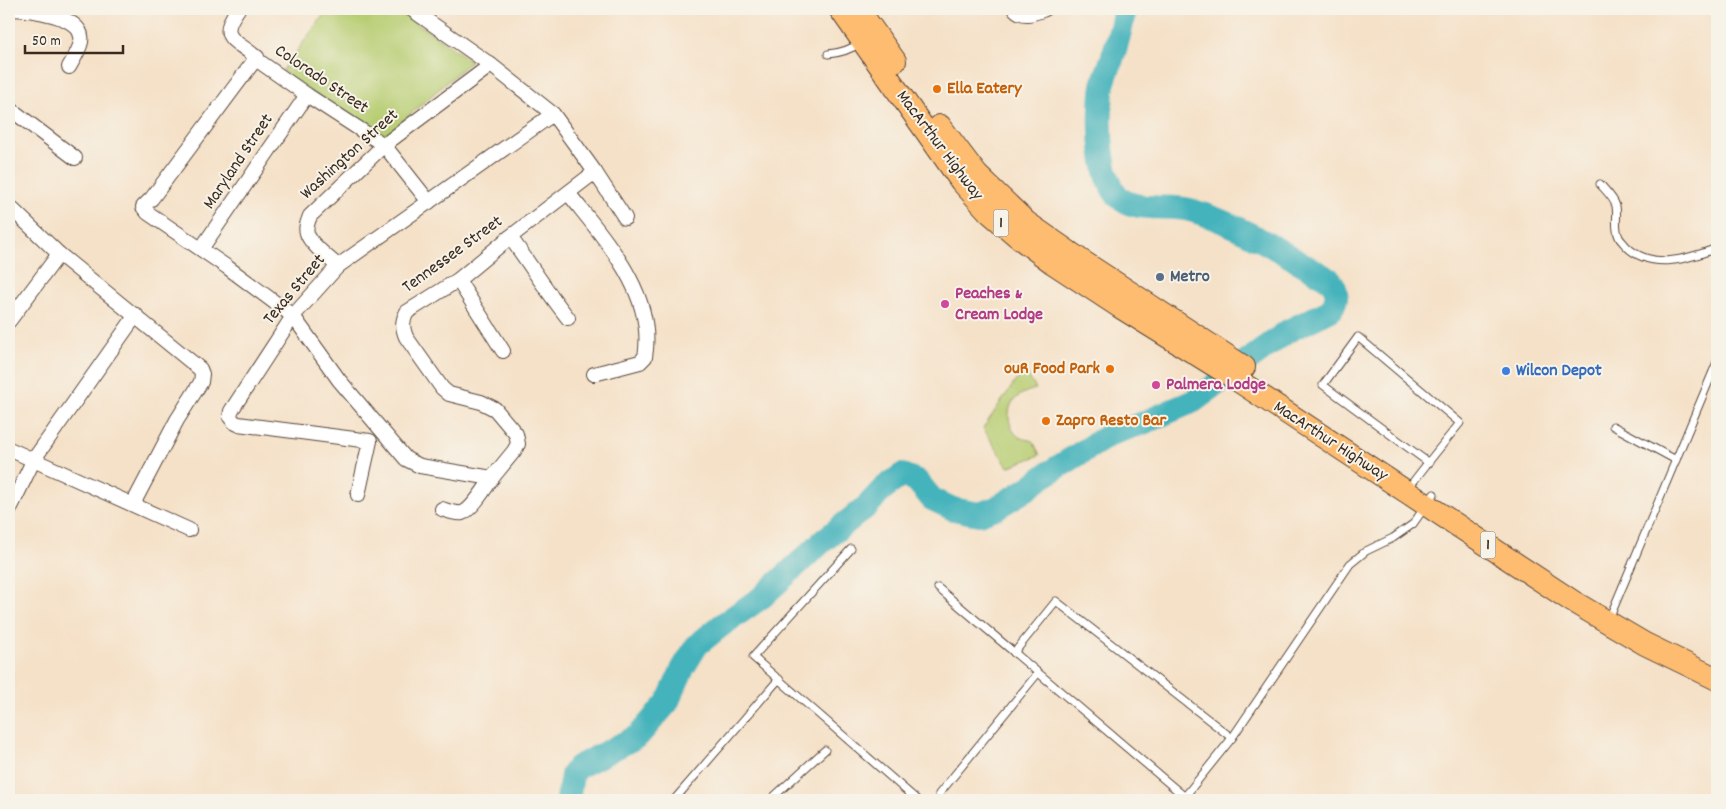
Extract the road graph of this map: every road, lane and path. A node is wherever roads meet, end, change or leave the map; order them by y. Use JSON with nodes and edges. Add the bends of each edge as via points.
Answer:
{"nodes":[{"id":1,"x":9,"y":9,"type":"edge"},
{"id":2,"x":238,"y":9,"type":"edge"},
{"id":3,"x":1015,"y":9,"type":"edge"},
{"id":4,"x":1045,"y":9,"type":"edge"},
{"id":5,"x":419,"y":11,"type":"edge"},
{"id":6,"x":854,"y":12,"type":"edge"},
{"id":7,"x":869,"y":36,"type":"junction"},
{"id":8,"x":828,"y":54,"type":"dead end"},
{"id":9,"x":257,"y":58,"type":"junction"},
{"id":10,"x":491,"y":65,"type":"junction"},
{"id":11,"x":69,"y":67,"type":"dead end"},
{"id":12,"x":307,"y":95,"type":"junction"},
{"id":13,"x":9,"y":108,"type":"edge"},
{"id":14,"x":553,"y":114,"type":"junction"},
{"id":15,"x":384,"y":145,"type":"junction"},
{"id":16,"x":75,"y":158,"type":"dead end"},
{"id":17,"x":595,"y":172,"type":"junction"},
{"id":18,"x":1600,"y":184,"type":"dead end"},
{"id":19,"x":569,"y":194,"type":"junction"},
{"id":20,"x":429,"y":202,"type":"junction"},
{"id":21,"x":9,"y":206,"type":"edge"},
{"id":22,"x":625,"y":218,"type":"dead end"},
{"id":23,"x":510,"y":237,"type":"junction"},
{"id":24,"x":1717,"y":248,"type":"edge"},
{"id":25,"x":202,"y":249,"type":"junction"},
{"id":26,"x":60,"y":254,"type":"junction"},
{"id":27,"x":338,"y":266,"type":"junction"},
{"id":28,"x":458,"y":280,"type":"junction"},
{"id":29,"x":136,"y":315,"type":"junction"},
{"id":30,"x":293,"y":316,"type":"junction"},
{"id":31,"x":568,"y":318,"type":"dead end"},
{"id":32,"x":9,"y":321,"type":"edge"},
{"id":33,"x":504,"y":351,"type":"dead end"},
{"id":34,"x":1717,"y":362,"type":"edge"},
{"id":35,"x":594,"y":374,"type":"dead end"},
{"id":36,"x":1613,"y":426,"type":"dead end"},
{"id":37,"x":384,"y":432,"type":"junction"},
{"id":38,"x":370,"y":441,"type":"junction"},
{"id":39,"x":9,"y":449,"type":"edge"},
{"id":40,"x":34,"y":459,"type":"junction"},
{"id":41,"x":1676,"y":460,"type":"junction"},
{"id":42,"x":1429,"y":463,"type":"junction"},
{"id":43,"x":492,"y":478,"type":"junction"},
{"id":44,"x":1409,"y":487,"type":"junction"},
{"id":45,"x":358,"y":495,"type":"dead end"},
{"id":46,"x":1430,"y":500,"type":"junction"},
{"id":47,"x":132,"y":504,"type":"junction"},
{"id":48,"x":442,"y":509,"type":"dead end"},
{"id":49,"x":9,"y":511,"type":"edge"},
{"id":50,"x":189,"y":530,"type":"dead end"},
{"id":51,"x":851,"y":549,"type":"dead end"},
{"id":52,"x":938,"y":588,"type":"dead end"},
{"id":53,"x":1610,"y":616,"type":"junction"},
{"id":54,"x":1014,"y":653,"type":"junction"},
{"id":55,"x":1717,"y":666,"type":"edge"},
{"id":56,"x":1038,"y":673,"type":"junction"},
{"id":57,"x":779,"y":679,"type":"junction"},
{"id":58,"x":1717,"y":679,"type":"edge"},
{"id":59,"x":1232,"y":738,"type":"junction"},
{"id":60,"x":826,"y":750,"type":"dead end"},
{"id":61,"x":939,"y":794,"type":"dead end"},
{"id":62,"x":1183,"y":799,"type":"edge"},
{"id":63,"x":674,"y":800,"type":"edge"},
{"id":64,"x":770,"y":800,"type":"edge"},
{"id":65,"x":917,"y":800,"type":"edge"}],
"edges":[{"from":1,"to":11,"type":"street","via":[[48,14],[67,20],[77,28],[81,43]]},
{"from":2,"to":9,"type":"street","name":"Colorado Street","via":[[231,19],[228,33]]},
{"from":3,"to":4,"type":"street","via":[[1024,14]]},
{"from":5,"to":10,"type":"street"},
{"from":6,"to":7,"type":"highway","name":"MacArthur Highway","number":"1"},
{"from":7,"to":8,"type":"lane","via":[[853,48]]},
{"from":7,"to":44,"type":"highway","name":"MacArthur Highway","number":"1","via":[[961,181],[990,213],[1018,237],[1053,263],[1126,300]]},
{"from":9,"to":12,"type":"street","name":"Colorado Street"},
{"from":9,"to":25,"type":"street","via":[[143,207]]},
{"from":10,"to":14,"type":"street"},
{"from":10,"to":15,"type":"street","name":"Washington Street"},
{"from":12,"to":15,"type":"street","name":"Colorado Street"},
{"from":12,"to":25,"type":"street","name":"Maryland Street"},
{"from":13,"to":16,"type":"street"},
{"from":14,"to":17,"type":"street"},
{"from":14,"to":20,"type":"street","name":"Texas Street"},
{"from":15,"to":20,"type":"street","name":"Colorado Street"},
{"from":15,"to":27,"type":"street","name":"Washington Street","via":[[310,216],[306,225],[310,239]]},
{"from":17,"to":19,"type":"street","name":"Tennessee Street"},
{"from":17,"to":22,"type":"street"},
{"from":18,"to":24,"type":"lane","via":[[1616,205],[1619,238],[1633,253],[1654,261],[1674,261]]},
{"from":19,"to":23,"type":"street","name":"Tennessee Street"},
{"from":19,"to":35,"type":"street","via":[[622,266],[641,302],[646,330],[645,358]]},
{"from":20,"to":27,"type":"street","name":"Texas Street"},
{"from":21,"to":26,"type":"street"},
{"from":23,"to":28,"type":"street","name":"Tennessee Street"},
{"from":23,"to":31,"type":"street"},
{"from":25,"to":30,"type":"street"},
{"from":26,"to":29,"type":"street"},
{"from":26,"to":32,"type":"street"},
{"from":27,"to":30,"type":"street","name":"Texas Street"},
{"from":28,"to":33,"type":"street"},
{"from":28,"to":43,"type":"street","name":"Tennessee Street","via":[[407,312],[403,329],[442,388],[449,394],[495,409],[516,434],[518,444]]},
{"from":29,"to":40,"type":"street"},
{"from":29,"to":47,"type":"street","via":[[200,368],[202,374],[201,382]]},
{"from":30,"to":37,"type":"street","via":[[340,380]]},
{"from":30,"to":38,"type":"street","name":"Texas Street","via":[[230,417],[238,424]]},
{"from":34,"to":41,"type":"lane"},
{"from":36,"to":41,"type":"lane"},
{"from":37,"to":38,"type":"street"},
{"from":37,"to":43,"type":"street","via":[[412,463]]},
{"from":38,"to":45,"type":"street"},
{"from":39,"to":40,"type":"street"},
{"from":40,"to":47,"type":"street"},
{"from":40,"to":49,"type":"street"},
{"from":41,"to":53,"type":"lane"},
{"from":42,"to":42,"type":"lane","via":[[1323,386],[1358,337],[1460,423]]},
{"from":42,"to":44,"type":"lane"},
{"from":43,"to":48,"type":"street","name":"Tennessee Street","via":[[464,512]]},
{"from":44,"to":46,"type":"highway","name":"MacArthur Highway","number":"1"},
{"from":46,"to":53,"type":"highway","name":"MacArthur Highway","number":"1","via":[[1571,585]]},
{"from":46,"to":59,"type":"lane","via":[[1413,524],[1350,564]]},
{"from":47,"to":50,"type":"street"},
{"from":51,"to":57,"type":"lane","via":[[753,657]]},
{"from":52,"to":54,"type":"lane"},
{"from":53,"to":55,"type":"highway","name":"MacArthur Highway","number":"1"},
{"from":53,"to":58,"type":"highway","name":"MacArthur Highway","number":"1","via":[[1646,644]]},
{"from":54,"to":56,"type":"lane"},
{"from":54,"to":59,"type":"lane","via":[[1056,601]]},
{"from":56,"to":61,"type":"lane"},
{"from":56,"to":62,"type":"lane"},
{"from":57,"to":63,"type":"lane"},
{"from":57,"to":65,"type":"lane"},
{"from":59,"to":62,"type":"lane"},
{"from":60,"to":64,"type":"lane"}]}
